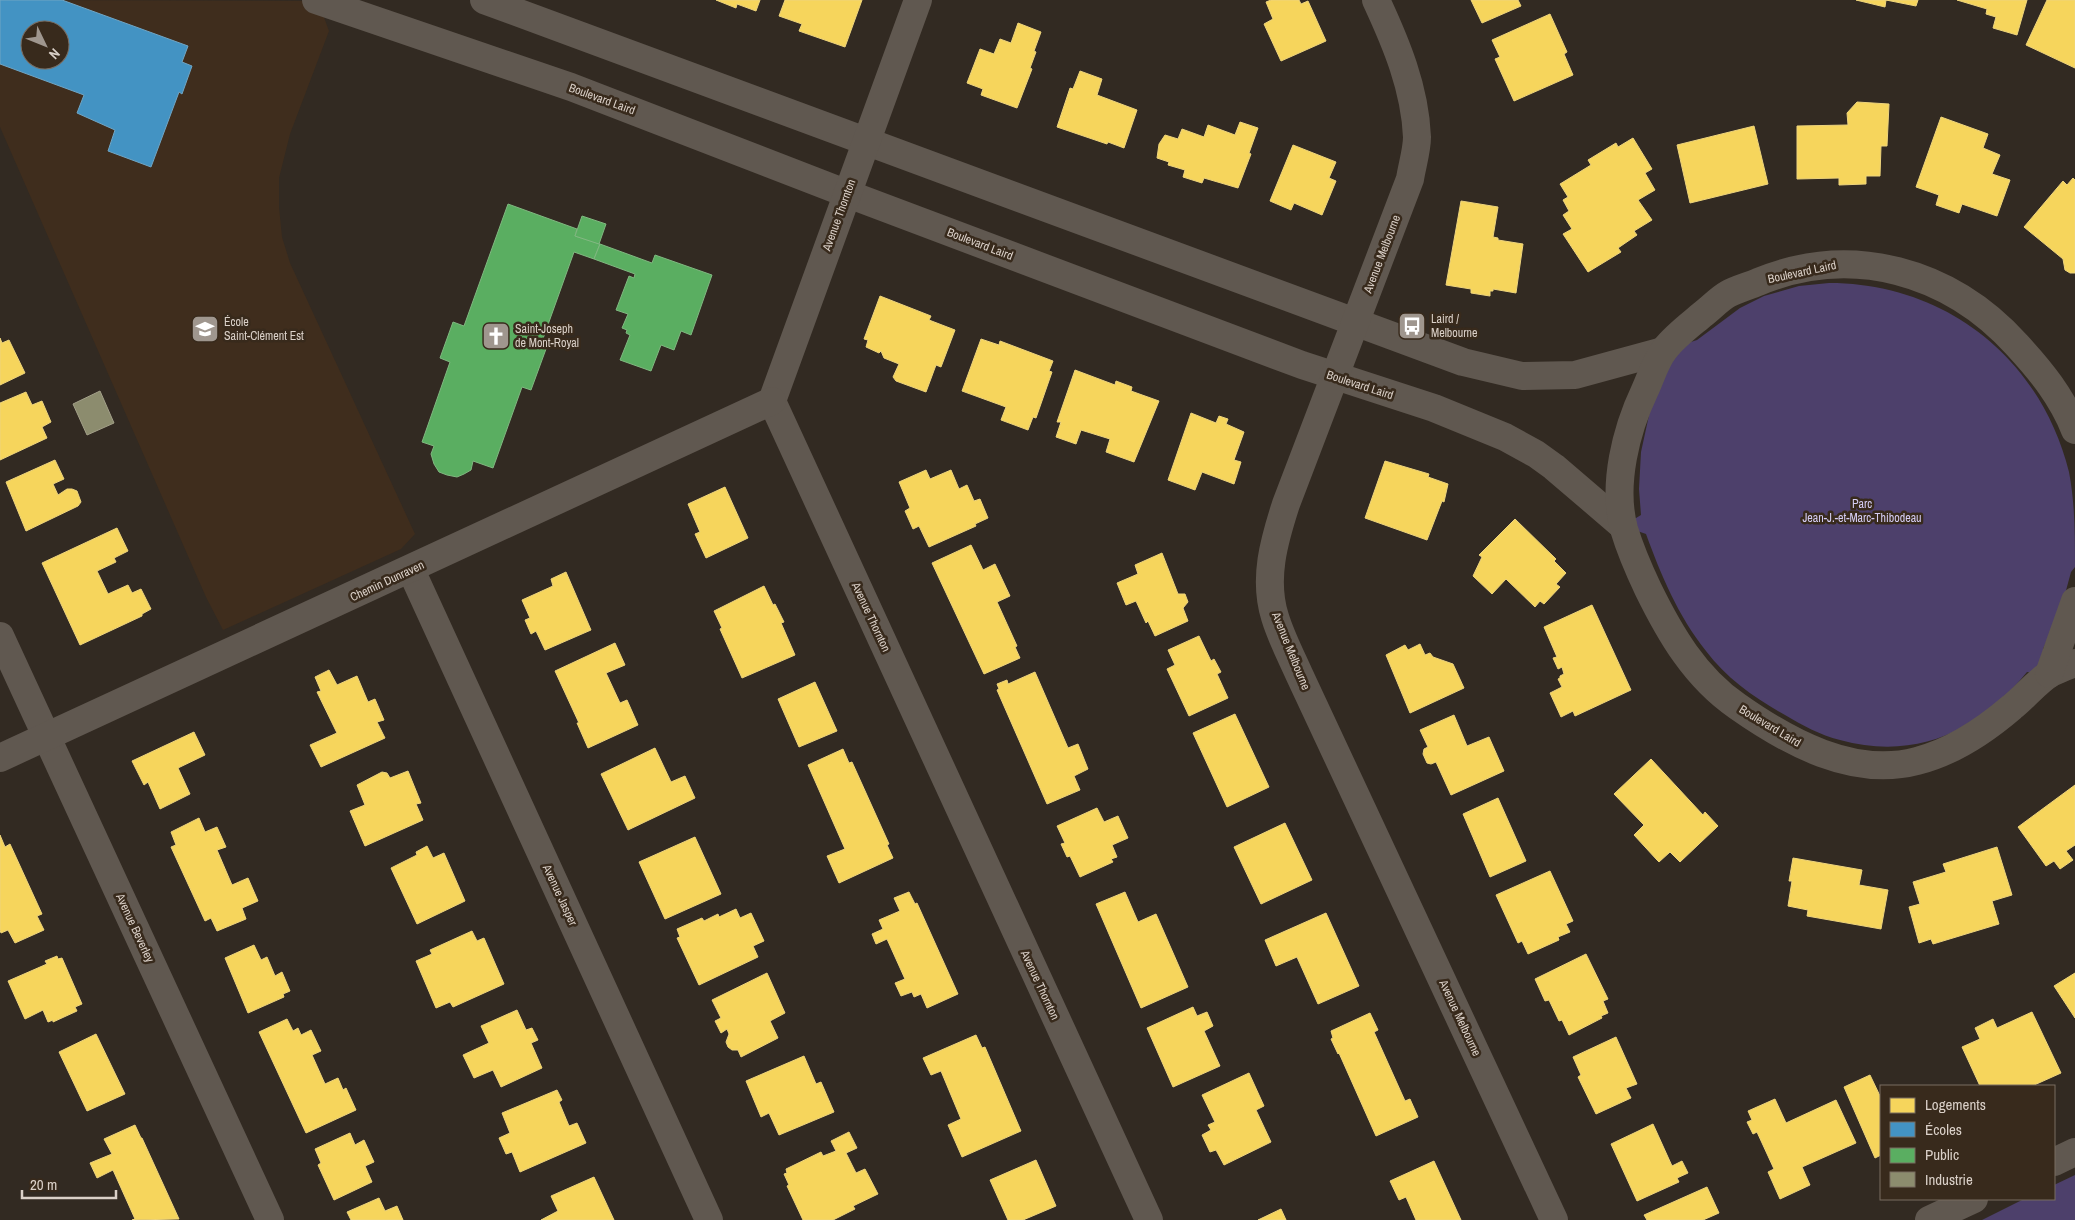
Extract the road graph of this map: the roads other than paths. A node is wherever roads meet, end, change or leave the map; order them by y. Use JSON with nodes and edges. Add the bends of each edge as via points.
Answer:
{"nodes":[{"id":1,"x":318,"y":0,"type":"edge"},
{"id":2,"x":484,"y":0,"type":"edge"},
{"id":3,"x":918,"y":0,"type":"edge"},
{"id":4,"x":1376,"y":0,"type":"edge"},
{"id":5,"x":865,"y":141,"type":"junction"},
{"id":6,"x":848,"y":194,"type":"junction"},
{"id":7,"x":1356,"y":323,"type":"junction"},
{"id":8,"x":1663,"y":351,"type":"junction"},
{"id":9,"x":1333,"y":377,"type":"junction"},
{"id":10,"x":772,"y":401,"type":"junction"},
{"id":11,"x":2075,"y":430,"type":"edge"},
{"id":12,"x":1624,"y":526,"type":"junction"},
{"id":13,"x":411,"y":570,"type":"junction"},
{"id":14,"x":2075,"y":601,"type":"edge"},
{"id":15,"x":0,"y":636,"type":"edge"},
{"id":16,"x":2075,"y":663,"type":"edge"},
{"id":17,"x":2049,"y":674,"type":"junction"},
{"id":18,"x":46,"y":737,"type":"junction"},
{"id":19,"x":0,"y":758,"type":"edge"},
{"id":20,"x":2075,"y":1152,"type":"edge"},
{"id":21,"x":2055,"y":1162,"type":"edge"},
{"id":22,"x":1972,"y":1200,"type":"edge"},
{"id":23,"x":270,"y":1220,"type":"edge"},
{"id":24,"x":709,"y":1220,"type":"edge"},
{"id":25,"x":1148,"y":1220,"type":"edge"},
{"id":26,"x":1554,"y":1220,"type":"edge"},
{"id":27,"x":1929,"y":1220,"type":"edge"}],
"edges":[{"from":1,"to":6,"type":"street","name":"Boulevard Laird","via":[[571,87]]},
{"from":2,"to":5,"type":"street","name":"Boulevard Laird"},
{"from":3,"to":5,"type":"street","name":"Avenue Thornton"},
{"from":4,"to":7,"type":"street","name":"Avenue Melbourne","via":[[1396,44],[1413,99],[1417,139],[1410,179]]},
{"from":5,"to":6,"type":"street","name":"Avenue Thornton"},
{"from":5,"to":7,"type":"street","name":"Boulevard Laird"},
{"from":6,"to":9,"type":"street","name":"Boulevard Laird"},
{"from":6,"to":10,"type":"street","name":"Avenue Thornton"},
{"from":7,"to":8,"type":"street","name":"Boulevard Laird","via":[[1463,362],[1522,376],[1575,375]]},
{"from":7,"to":9,"type":"street","name":"Avenue Melbourne"},
{"from":8,"to":11,"type":"street","name":"Boulevard Laird","via":[[1728,294],[1774,275],[1835,263],[1871,265],[1914,276],[1946,289],[2002,328],[2061,399]]},
{"from":8,"to":12,"type":"street","name":"Boulevard Laird","via":[[1640,400],[1624,447],[1620,493]]},
{"from":9,"to":12,"type":"street","name":"Boulevard Laird","via":[[1434,408],[1505,438],[1554,467]]},
{"from":9,"to":26,"type":"street","name":"Avenue Melbourne","via":[[1275,539],[1269,589],[1275,617]]},
{"from":10,"to":13,"type":"street","name":"Chemin Dunraven"},
{"from":10,"to":25,"type":"street","name":"Avenue Thornton"},
{"from":12,"to":17,"type":"street","name":"Boulevard Laird","via":[[1642,576],[1665,623],[1692,666],[1728,700],[1765,726],[1802,746],[1842,760],[1877,765],[1914,762],[1948,751],[1984,730]]},
{"from":13,"to":18,"type":"street","name":"Chemin Dunraven"},
{"from":13,"to":24,"type":"street","name":"Avenue Jasper"},
{"from":14,"to":17,"type":"street","name":"Boulevard Laird"},
{"from":15,"to":18,"type":"street","name":"Avenue Beverley"},
{"from":16,"to":17,"type":"street","name":"Boulevard Laird"},
{"from":18,"to":19,"type":"street","name":"Chemin Dunraven"},
{"from":18,"to":23,"type":"street","name":"Avenue Beverley"},
{"from":20,"to":21,"type":"street"},
{"from":22,"to":27,"type":"street"}]}
